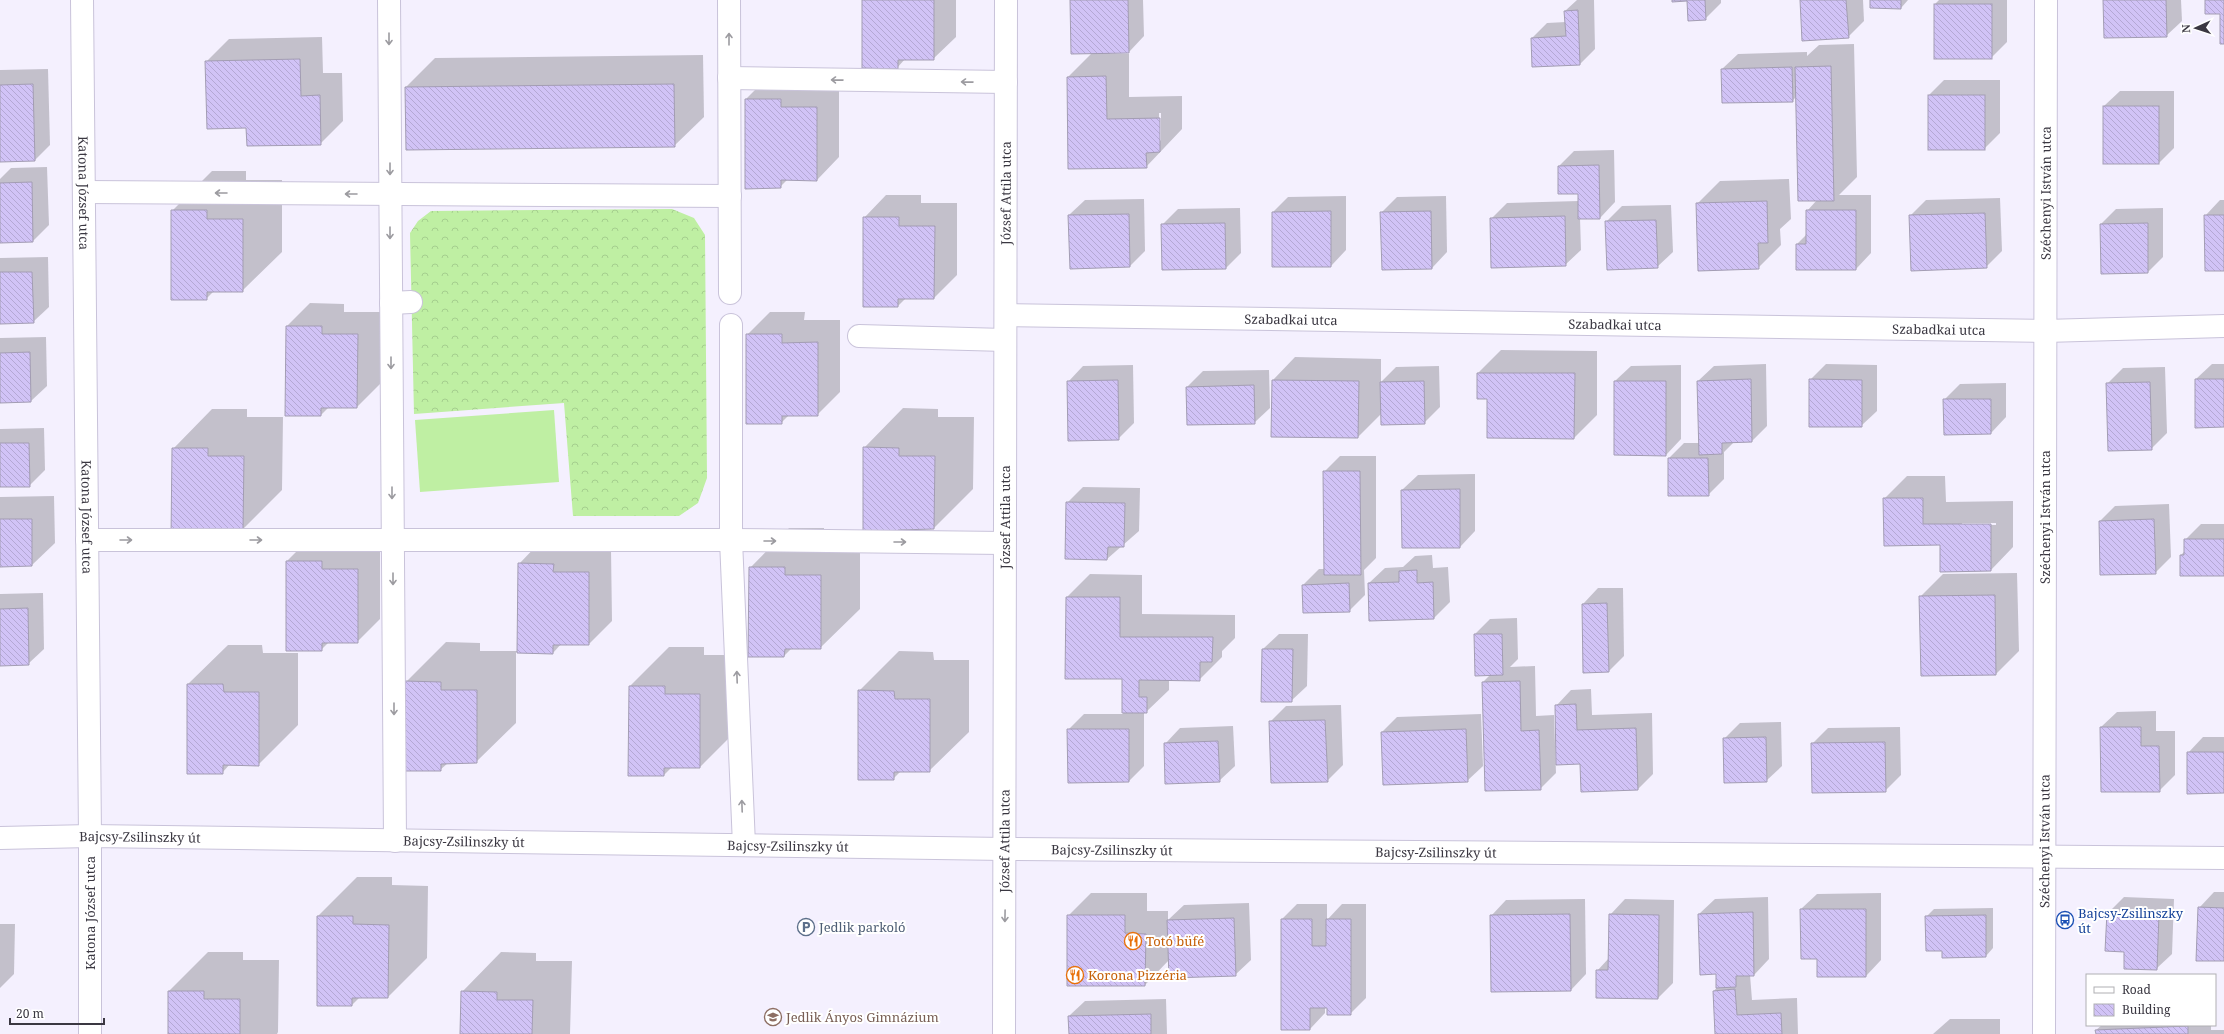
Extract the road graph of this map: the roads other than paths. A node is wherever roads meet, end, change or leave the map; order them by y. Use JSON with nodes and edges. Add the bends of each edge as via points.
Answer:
{"nodes":[{"id":1,"x":82,"y":0,"type":"edge"},
{"id":2,"x":389,"y":0,"type":"edge"},
{"id":3,"x":729,"y":0,"type":"edge"},
{"id":4,"x":1006,"y":0,"type":"edge"},
{"id":5,"x":2046,"y":0,"type":"edge"},
{"id":6,"x":729,"y":78,"type":"junction"},
{"id":7,"x":1006,"y":82,"type":"junction"},
{"id":8,"x":84,"y":192,"type":"junction"},
{"id":9,"x":390,"y":194,"type":"junction"},
{"id":10,"x":730,"y":196,"type":"junction"},
{"id":11,"x":730,"y":293,"type":"dead end"},
{"id":12,"x":1006,"y":315,"type":"junction"},
{"id":13,"x":730,"y":325,"type":"dead end"},
{"id":14,"x":2224,"y":326,"type":"edge"},
{"id":15,"x":2045,"y":331,"type":"junction"},
{"id":16,"x":859,"y":336,"type":"dead end"},
{"id":17,"x":1005,"y":340,"type":"junction"},
{"id":18,"x":87,"y":540,"type":"junction"},
{"id":19,"x":393,"y":540,"type":"junction"},
{"id":20,"x":731,"y":540,"type":"junction"},
{"id":21,"x":1004,"y":543,"type":"junction"},
{"id":22,"x":90,"y":836,"type":"junction"},
{"id":23,"x":0,"y":838,"type":"edge"},
{"id":24,"x":395,"y":841,"type":"junction"},
{"id":25,"x":744,"y":846,"type":"junction"},
{"id":26,"x":1005,"y":849,"type":"junction"},
{"id":27,"x":2045,"y":857,"type":"junction"},
{"id":28,"x":2224,"y":858,"type":"edge"},
{"id":29,"x":90,"y":1034,"type":"edge"},
{"id":30,"x":1004,"y":1034,"type":"edge"},
{"id":31,"x":2044,"y":1034,"type":"edge"}],
"edges":[{"from":1,"to":8,"type":"street","name":"Katona József utca"},
{"from":2,"to":9,"type":"street","one_way":true},
{"from":6,"to":3,"type":"street","one_way":true},
{"from":4,"to":7,"type":"street","name":"József Attila utca"},
{"from":5,"to":15,"type":"street","name":"Széchenyi István utca"},
{"from":7,"to":6,"type":"street","one_way":true},
{"from":6,"to":10,"type":"street"},
{"from":7,"to":12,"type":"street","name":"József Attila utca"},
{"from":9,"to":8,"type":"street","one_way":true},
{"from":8,"to":18,"type":"street","name":"Katona József utca"},
{"from":9,"to":10,"type":"street"},
{"from":9,"to":19,"type":"street","one_way":true,"via":[[401,303]]},
{"from":10,"to":11,"type":"street"},
{"from":12,"to":15,"type":"street","name":"Szabadkai utca"},
{"from":12,"to":17,"type":"street","name":"József Attila utca"},
{"from":13,"to":20,"type":"street"},
{"from":14,"to":15,"type":"street","name":"Szabadkai utca"},
{"from":15,"to":27,"type":"street","name":"Széchenyi István utca"},
{"from":16,"to":17,"type":"street"},
{"from":17,"to":21,"type":"street","name":"József Attila utca"},
{"from":18,"to":19,"type":"street","one_way":true},
{"from":18,"to":22,"type":"street","name":"Katona József utca"},
{"from":19,"to":20,"type":"street"},
{"from":19,"to":24,"type":"street","one_way":true},
{"from":20,"to":21,"type":"street","one_way":true},
{"from":25,"to":20,"type":"street","one_way":true},
{"from":21,"to":26,"type":"street","name":"József Attila utca"},
{"from":22,"to":23,"type":"street","name":"Bajcsy-Zsilinszky út"},
{"from":22,"to":24,"type":"street","name":"Bajcsy-Zsilinszky út"},
{"from":22,"to":29,"type":"street","name":"Katona József utca"},
{"from":24,"to":25,"type":"street","name":"Bajcsy-Zsilinszky út"},
{"from":25,"to":26,"type":"street","name":"Bajcsy-Zsilinszky út"},
{"from":26,"to":27,"type":"street","name":"Bajcsy-Zsilinszky út"},
{"from":26,"to":30,"type":"street","name":"József Attila utca","one_way":true},
{"from":27,"to":28,"type":"street","name":"Bajcsy-Zsilinszky út"},
{"from":27,"to":31,"type":"street","name":"Széchenyi István utca"}]}
